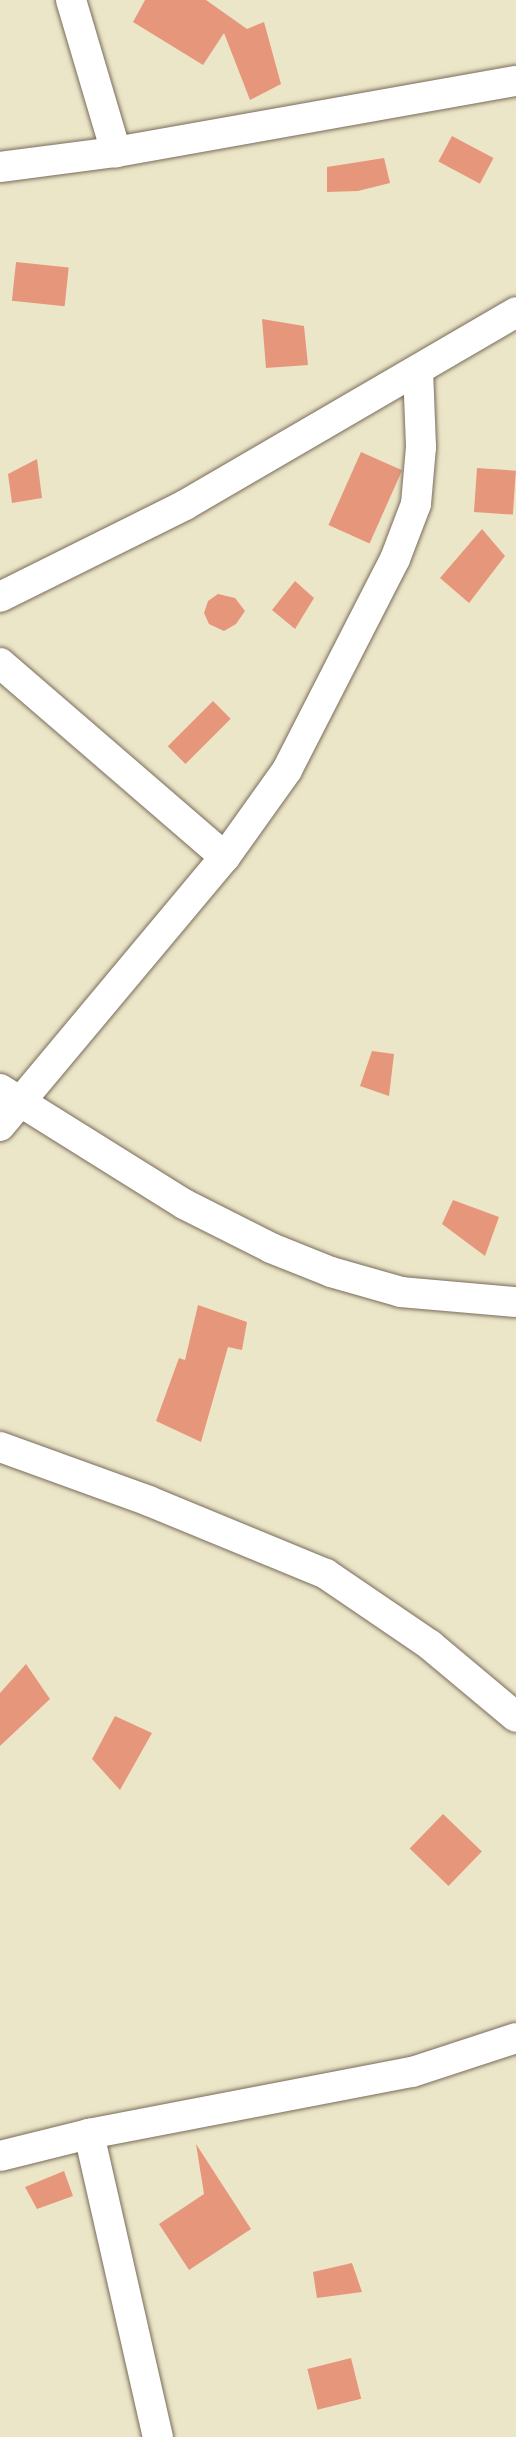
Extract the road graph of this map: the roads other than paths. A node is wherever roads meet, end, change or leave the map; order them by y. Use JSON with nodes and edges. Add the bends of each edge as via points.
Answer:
{"nodes":[{"id":1,"x":71,"y":0,"type":"edge"},
{"id":2,"x":516,"y":81,"type":"edge"},
{"id":3,"x":116,"y":152,"type":"junction"},
{"id":4,"x":0,"y":167,"type":"edge"},
{"id":5,"x":516,"y":312,"type":"edge"},
{"id":6,"x":418,"y":370,"type":"junction"},
{"id":7,"x":0,"y":597,"type":"edge"},
{"id":8,"x":0,"y":663,"type":"edge"},
{"id":9,"x":225,"y":857,"type":"junction"},
{"id":10,"x":10,"y":1096,"type":"edge"},
{"id":11,"x":0,"y":1126,"type":"edge"},
{"id":12,"x":516,"y":1302,"type":"edge"},
{"id":13,"x":0,"y":1447,"type":"edge"},
{"id":14,"x":516,"y":1717,"type":"edge"},
{"id":15,"x":516,"y":2038,"type":"edge"},
{"id":16,"x":89,"y":2134,"type":"junction"},
{"id":17,"x":0,"y":2156,"type":"edge"},
{"id":18,"x":158,"y":2437,"type":"edge"}],
"edges":[{"from":1,"to":3,"type":"street"},
{"from":2,"to":3,"type":"street"},
{"from":3,"to":4,"type":"street"},
{"from":5,"to":6,"type":"street"},
{"from":6,"to":7,"type":"street","via":[[185,505]]},
{"from":6,"to":9,"type":"street","via":[[421,447],[416,504],[395,559],[287,770]]},
{"from":8,"to":9,"type":"street"},
{"from":9,"to":10,"type":"street"},
{"from":10,"to":11,"type":"street"},
{"from":10,"to":12,"type":"street","via":[[184,1204],[271,1248],[331,1272],[401,1292]]},
{"from":13,"to":14,"type":"street","via":[[149,1501],[326,1574],[430,1646]]},
{"from":15,"to":16,"type":"street","via":[[412,2072]]},
{"from":16,"to":17,"type":"street"},
{"from":16,"to":18,"type":"street"}]}
